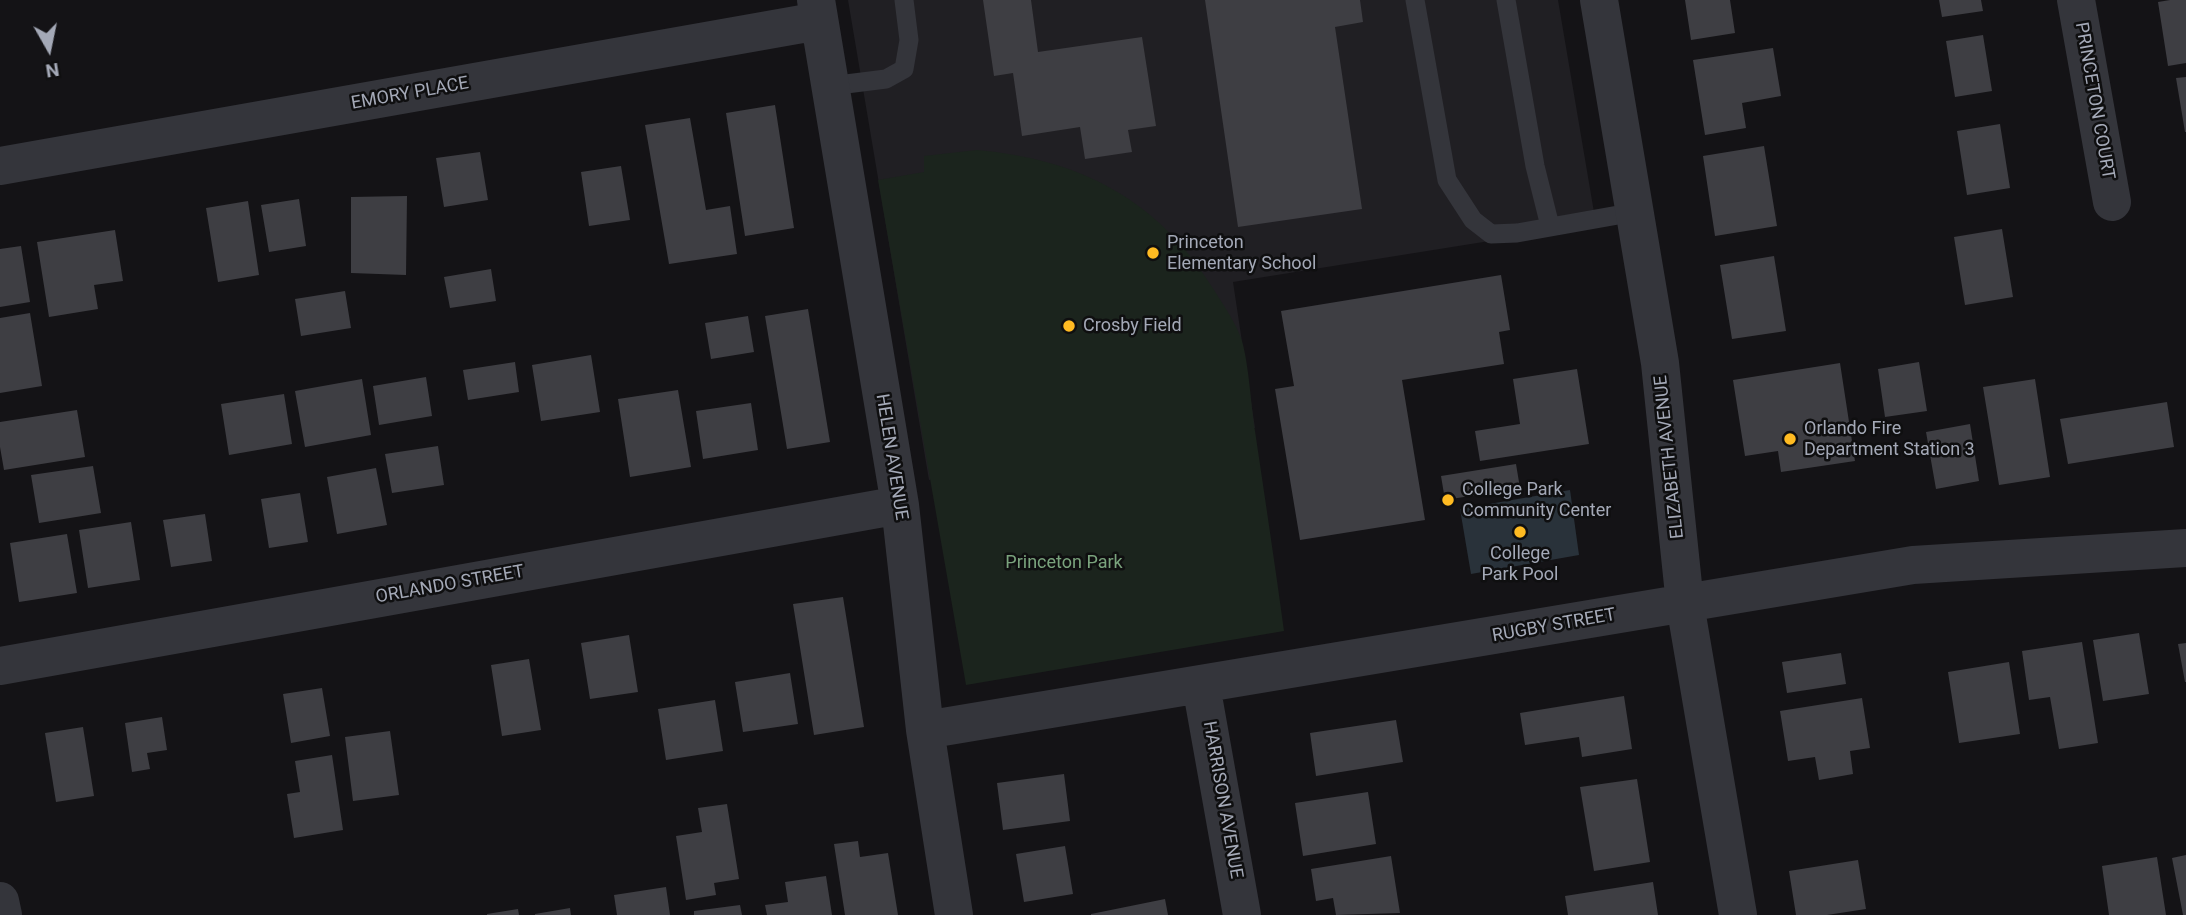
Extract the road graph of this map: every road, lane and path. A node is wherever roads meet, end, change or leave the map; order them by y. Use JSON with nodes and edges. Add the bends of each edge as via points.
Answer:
{"nodes":[{"id":1,"x":904,"y":0,"type":"edge"},
{"id":2,"x":1415,"y":0,"type":"edge"},
{"id":3,"x":1506,"y":0,"type":"edge"},
{"id":4,"x":1600,"y":0,"type":"edge"},
{"id":5,"x":2076,"y":0,"type":"edge"},
{"id":6,"x":818,"y":11,"type":"edge"},
{"id":7,"x":830,"y":86,"type":"junction"},
{"id":8,"x":0,"y":166,"type":"edge"},
{"id":9,"x":2112,"y":202,"type":"dead end"},
{"id":10,"x":1635,"y":212,"type":"junction"},
{"id":11,"x":1550,"y":226,"type":"junction"},
{"id":12,"x":900,"y":505,"type":"junction"},
{"id":13,"x":2186,"y":548,"type":"edge"},
{"id":14,"x":1685,"y":604,"type":"junction"},
{"id":15,"x":0,"y":666,"type":"edge"},
{"id":16,"x":1201,"y":685,"type":"junction"},
{"id":17,"x":925,"y":730,"type":"junction"},
{"id":18,"x":0,"y":901,"type":"edge"},
{"id":19,"x":3,"y":915,"type":"edge"},
{"id":20,"x":954,"y":915,"type":"edge"},
{"id":21,"x":1242,"y":915,"type":"edge"},
{"id":22,"x":1738,"y":915,"type":"edge"}],
"edges":[{"from":1,"to":7,"type":"lane","via":[[909,40],[904,69],[886,79]]},
{"from":2,"to":11,"type":"lane","via":[[1447,180],[1473,220],[1491,234]]},
{"from":3,"to":11,"type":"lane"},
{"from":4,"to":10,"type":"street","name":"ELIZABETH AVENUE"},
{"from":5,"to":9,"type":"street","name":"PRINCETON COURT"},
{"from":6,"to":7,"type":"street","name":"HELEN AVENUE"},
{"from":6,"to":8,"type":"street","name":"EMORY PLACE"},
{"from":7,"to":12,"type":"street","name":"HELEN AVENUE"},
{"from":10,"to":11,"type":"lane"},
{"from":10,"to":14,"type":"street","name":"ELIZABETH AVENUE","via":[[1660,363]]},
{"from":12,"to":15,"type":"street","name":"ORLANDO STREET"},
{"from":12,"to":17,"type":"street","name":"HELEN AVENUE"},
{"from":13,"to":14,"type":"street","name":"RUGBY STREET","via":[[1913,565]]},
{"from":14,"to":16,"type":"street","name":"RUGBY STREET"},
{"from":14,"to":22,"type":"street","name":"ELIZABETH AVENUE"},
{"from":16,"to":17,"type":"street","name":"RUGBY STREET"},
{"from":16,"to":21,"type":"street","name":"HARRISON AVENUE"},
{"from":17,"to":20,"type":"street","name":"HELEN AVENUE"},
{"from":18,"to":19,"type":"street"}]}
